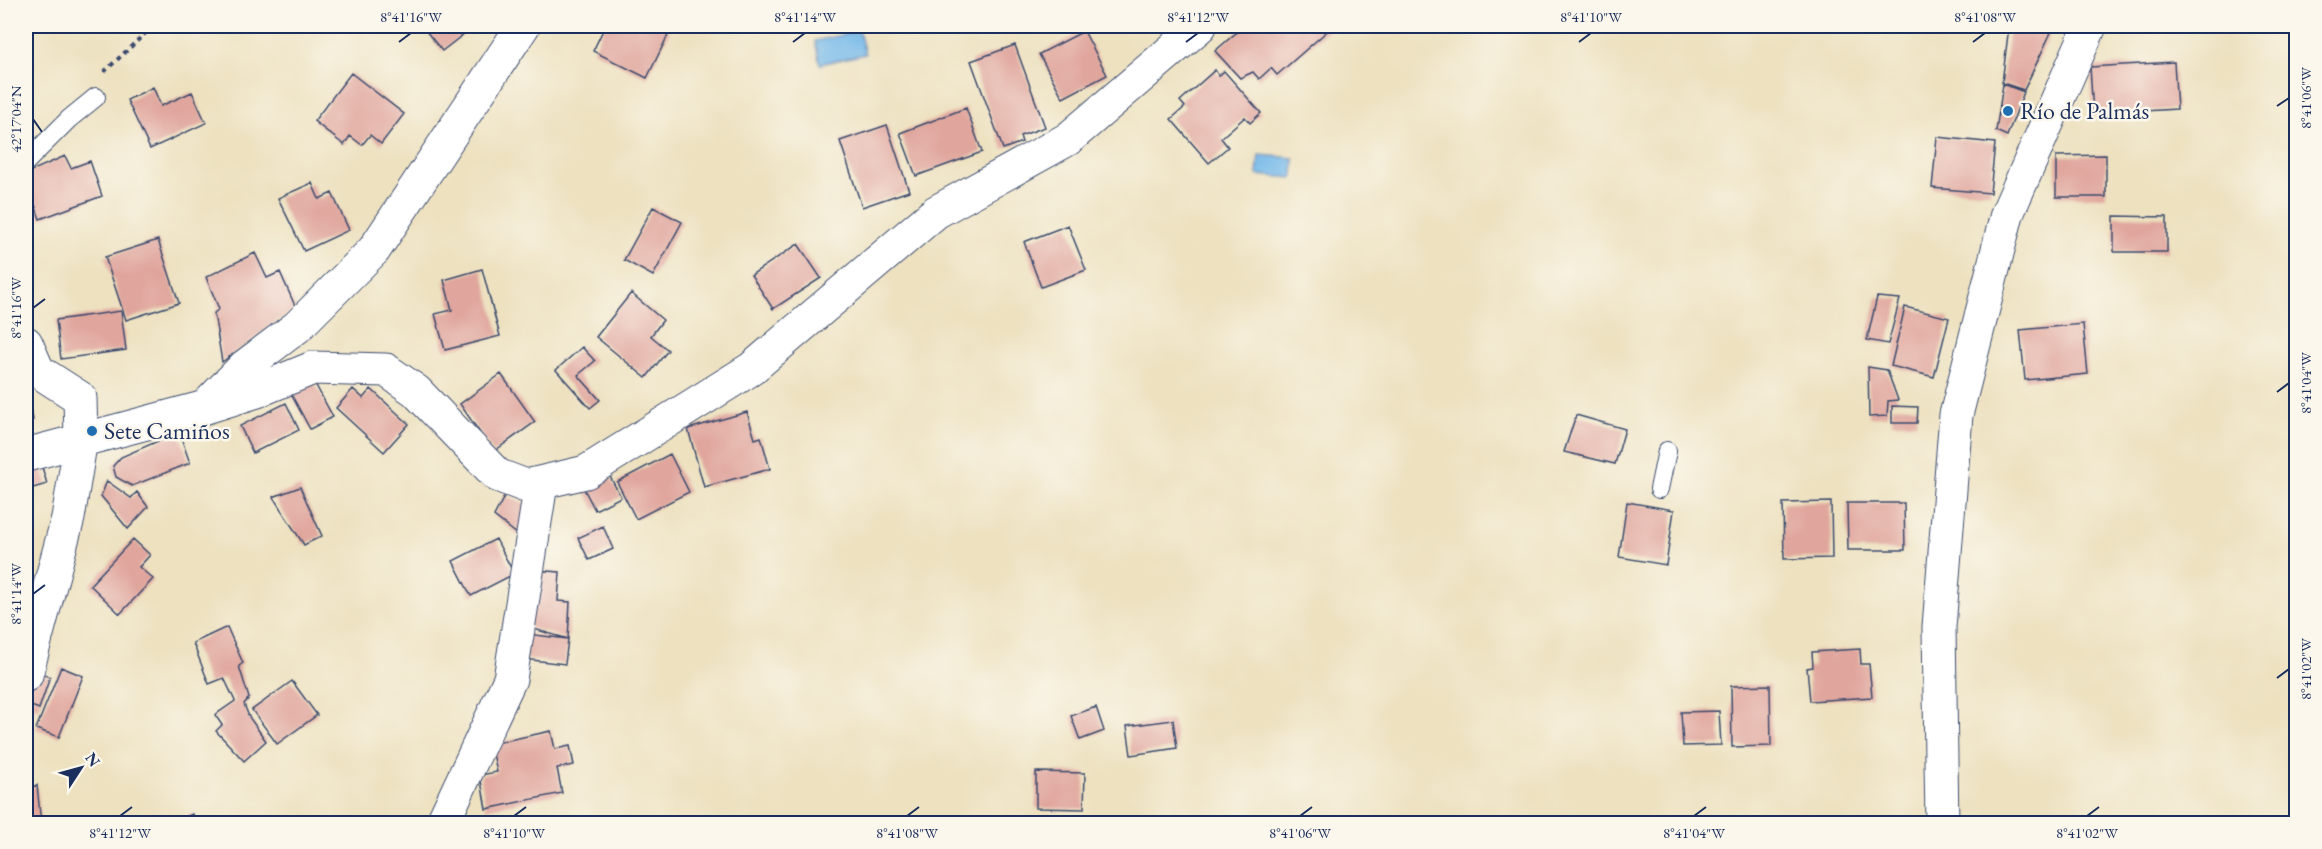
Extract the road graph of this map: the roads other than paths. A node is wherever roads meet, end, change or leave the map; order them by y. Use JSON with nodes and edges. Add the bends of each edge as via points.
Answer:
{"nodes":[{"id":1,"x":523,"y":26,"type":"edge"},
{"id":2,"x":1200,"y":26,"type":"edge"},
{"id":3,"x":2090,"y":26,"type":"edge"},
{"id":4,"x":96,"y":97,"type":"road end"},
{"id":5,"x":26,"y":162,"type":"edge"},
{"id":6,"x":26,"y":343,"type":"edge"},
{"id":7,"x":206,"y":407,"type":"junction"},
{"id":8,"x":81,"y":439,"type":"junction"},
{"id":9,"x":1667,"y":451,"type":"dead end"},
{"id":10,"x":26,"y":455,"type":"edge"},
{"id":11,"x":541,"y":484,"type":"junction"},
{"id":12,"x":1659,"y":489,"type":"dead end"},
{"id":13,"x":26,"y":675,"type":"edge"},
{"id":14,"x":442,"y":824,"type":"edge"},
{"id":15,"x":1942,"y":824,"type":"edge"}],
"edges":[{"from":1,"to":7,"type":"street","via":[[374,250],[297,327],[244,367]]},
{"from":2,"to":11,"type":"street","via":[[1068,139],[936,212],[751,369],[586,472]]},
{"from":3,"to":15,"type":"street","via":[[2007,214],[1956,415],[1939,627]]},
{"from":4,"to":5,"type":"lane"},
{"from":6,"to":8,"type":"street","via":[[38,371],[80,398]]},
{"from":7,"to":8,"type":"street"},
{"from":7,"to":11,"type":"street","via":[[313,368],[386,370],[416,391],[497,475],[526,486]]},
{"from":8,"to":10,"type":"street"},
{"from":8,"to":13,"type":"street","via":[[68,518]]},
{"from":9,"to":12,"type":"lane"},
{"from":11,"to":14,"type":"street","via":[[510,679]]}]}
